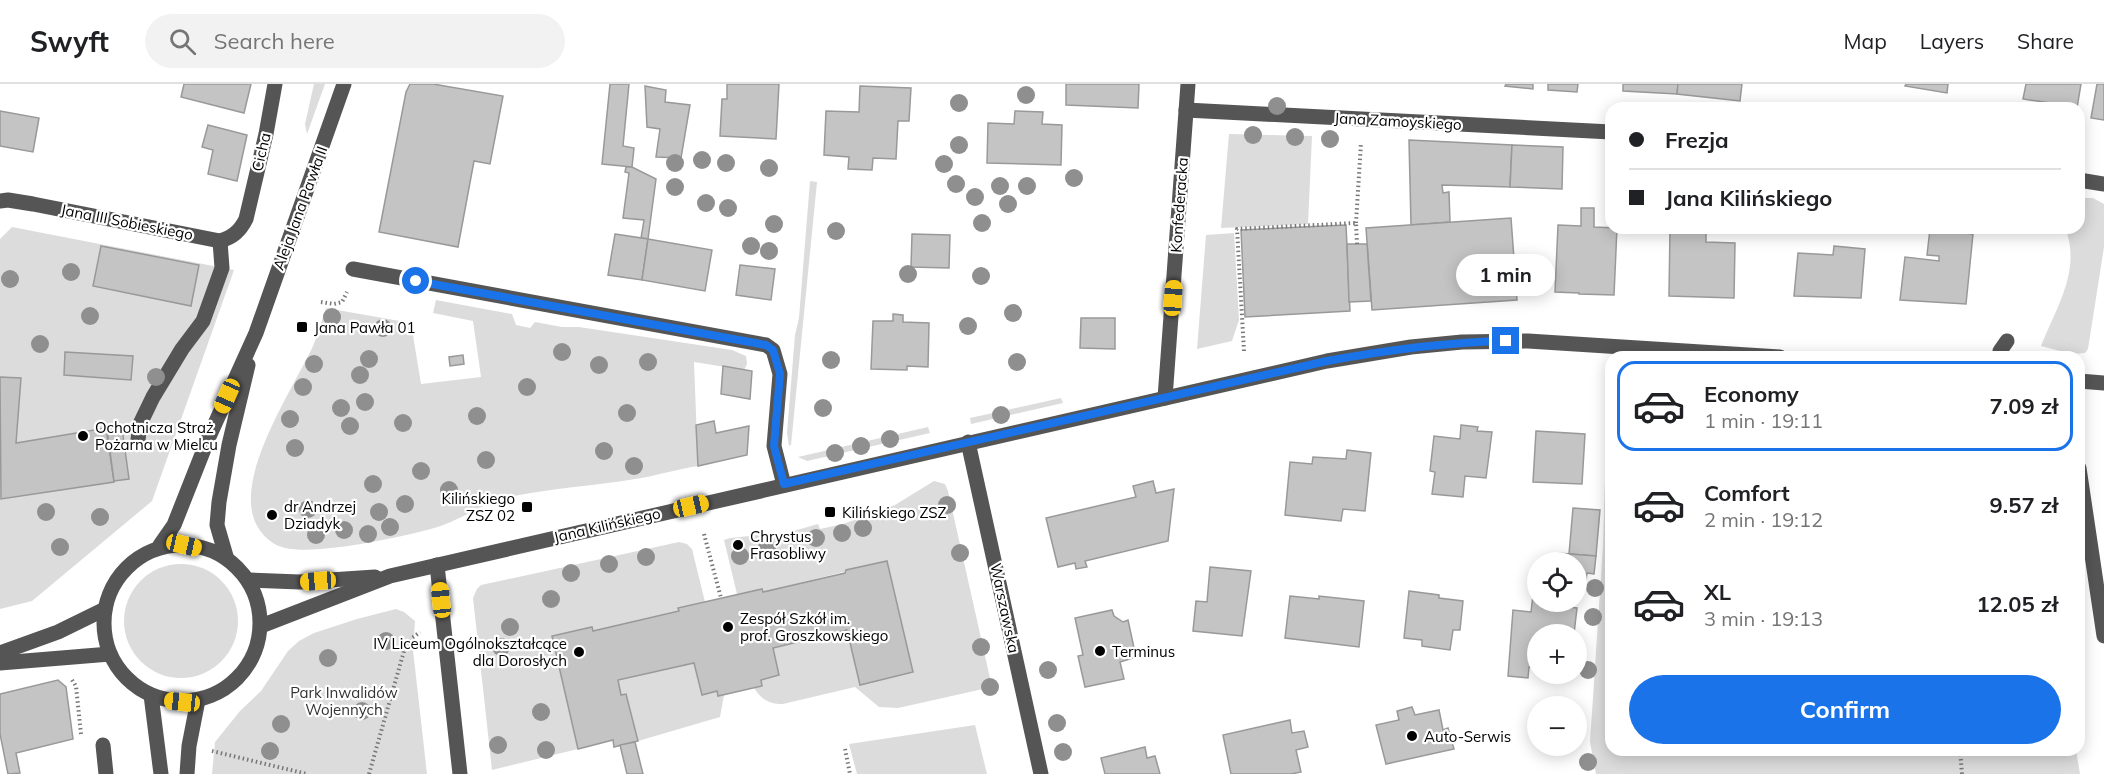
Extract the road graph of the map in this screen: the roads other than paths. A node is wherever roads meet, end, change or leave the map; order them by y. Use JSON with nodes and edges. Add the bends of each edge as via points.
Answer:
{"nodes":[{"id":1,"x":275,"y":84,"type":"edge"},
{"id":2,"x":344,"y":84,"type":"edge"},
{"id":3,"x":1188,"y":84,"type":"edge"},
{"id":4,"x":1186,"y":110,"type":"junction"},
{"id":5,"x":1605,"y":132,"type":"edge"},
{"id":6,"x":2085,"y":181,"type":"edge"},
{"id":7,"x":2104,"y":184,"type":"edge"},
{"id":8,"x":0,"y":201,"type":"edge"},
{"id":9,"x":220,"y":241,"type":"junction"},
{"id":10,"x":353,"y":269,"type":"dead end"},
{"id":11,"x":255,"y":333,"type":"junction"},
{"id":12,"x":2007,"y":341,"type":"dead end"},
{"id":13,"x":1686,"y":351,"type":"edge"},
{"id":14,"x":2000,"y":351,"type":"edge"},
{"id":15,"x":2104,"y":377,"type":"edge"},
{"id":16,"x":2085,"y":381,"type":"edge"},
{"id":17,"x":2104,"y":383,"type":"edge"},
{"id":18,"x":1165,"y":398,"type":"junction"},
{"id":19,"x":138,"y":440,"type":"dead end"},
{"id":20,"x":968,"y":442,"type":"junction"},
{"id":21,"x":784,"y":484,"type":"junction"},
{"id":22,"x":2085,"y":508,"type":"edge"},
{"id":23,"x":160,"y":545,"type":"junction"},
{"id":24,"x":226,"y":556,"type":"junction"},
{"id":25,"x":437,"y":564,"type":"junction"},
{"id":26,"x":390,"y":576,"type":"junction"},
{"id":27,"x":249,"y":580,"type":"junction"},
{"id":28,"x":105,"y":609,"type":"junction"},
{"id":29,"x":261,"y":626,"type":"junction"},
{"id":30,"x":2104,"y":636,"type":"edge"},
{"id":31,"x":0,"y":653,"type":"edge"},
{"id":32,"x":110,"y":654,"type":"junction"},
{"id":33,"x":0,"y":663,"type":"edge"},
{"id":34,"x":151,"y":695,"type":"junction"},
{"id":35,"x":198,"y":700,"type":"junction"},
{"id":36,"x":103,"y":745,"type":"road end"},
{"id":37,"x":106,"y":774,"type":"edge"},
{"id":38,"x":161,"y":774,"type":"edge"},
{"id":39,"x":187,"y":774,"type":"edge"},
{"id":40,"x":460,"y":774,"type":"edge"},
{"id":41,"x":1041,"y":774,"type":"edge"}],
"edges":[{"from":1,"to":9,"type":"street","name":"Cicha","via":[[246,219],[240,230]]},
{"from":2,"to":11,"type":"street","name":"Aleja Jana Pawła II"},
{"from":3,"to":4,"type":"street","name":"Konfederacka"},
{"from":4,"to":5,"type":"street","name":"Jana Zamoyskiego"},
{"from":4,"to":18,"type":"street","name":"Konfederacka"},
{"from":6,"to":7,"type":"street"},
{"from":8,"to":9,"type":"street","name":"Jana III Sobieskiego"},
{"from":9,"to":19,"type":"street","via":[[222,268],[207,312],[153,397]]},
{"from":10,"to":21,"type":"street","via":[[766,345],[773,350],[780,374],[774,446]]},
{"from":11,"to":23,"type":"street","name":"Aleja Jana Pawła II","via":[[207,439],[174,525]]},
{"from":11,"to":24,"type":"street","name":"Aleja Jana Pawła II","via":[[219,502],[217,525]]},
{"from":12,"to":14,"type":"street"},
{"from":13,"to":18,"type":"street","name":"Jana Kilińskiego","via":[[1528,341],[1462,342],[1327,361]]},
{"from":15,"to":17,"type":"street"},
{"from":16,"to":17,"type":"street"},
{"from":18,"to":20,"type":"street","name":"Jana Kilińskiego"},
{"from":20,"to":21,"type":"street","name":"Jana Kilińskiego"},
{"from":20,"to":41,"type":"street","name":"Warszawska"},
{"from":21,"to":25,"type":"street","name":"Jana Kilińskiego"},
{"from":22,"to":30,"type":"street"},
{"from":23,"to":24,"type":"street","via":[[184,545]]},
{"from":23,"to":28,"type":"street","via":[[129,565],[113,585]]},
{"from":24,"to":27,"type":"street"},
{"from":25,"to":26,"type":"street","name":"Jana Kilińskiego"},
{"from":25,"to":40,"type":"street"},
{"from":26,"to":27,"type":"street","name":"Jana Kilińskiego","via":[[300,582]]},
{"from":26,"to":29,"type":"street","name":"Jana Kilińskiego"},
{"from":27,"to":29,"type":"street","via":[[259,602]]},
{"from":28,"to":31,"type":"street"},
{"from":28,"to":32,"type":"street"},
{"from":29,"to":35,"type":"street","via":[[255,652],[242,674],[222,691]]},
{"from":32,"to":33,"type":"street"},
{"from":32,"to":34,"type":"street","via":[[120,671]]},
{"from":34,"to":35,"type":"street","via":[[182,702]]},
{"from":34,"to":38,"type":"street"},
{"from":35,"to":39,"type":"street"},
{"from":36,"to":37,"type":"street"}]}
